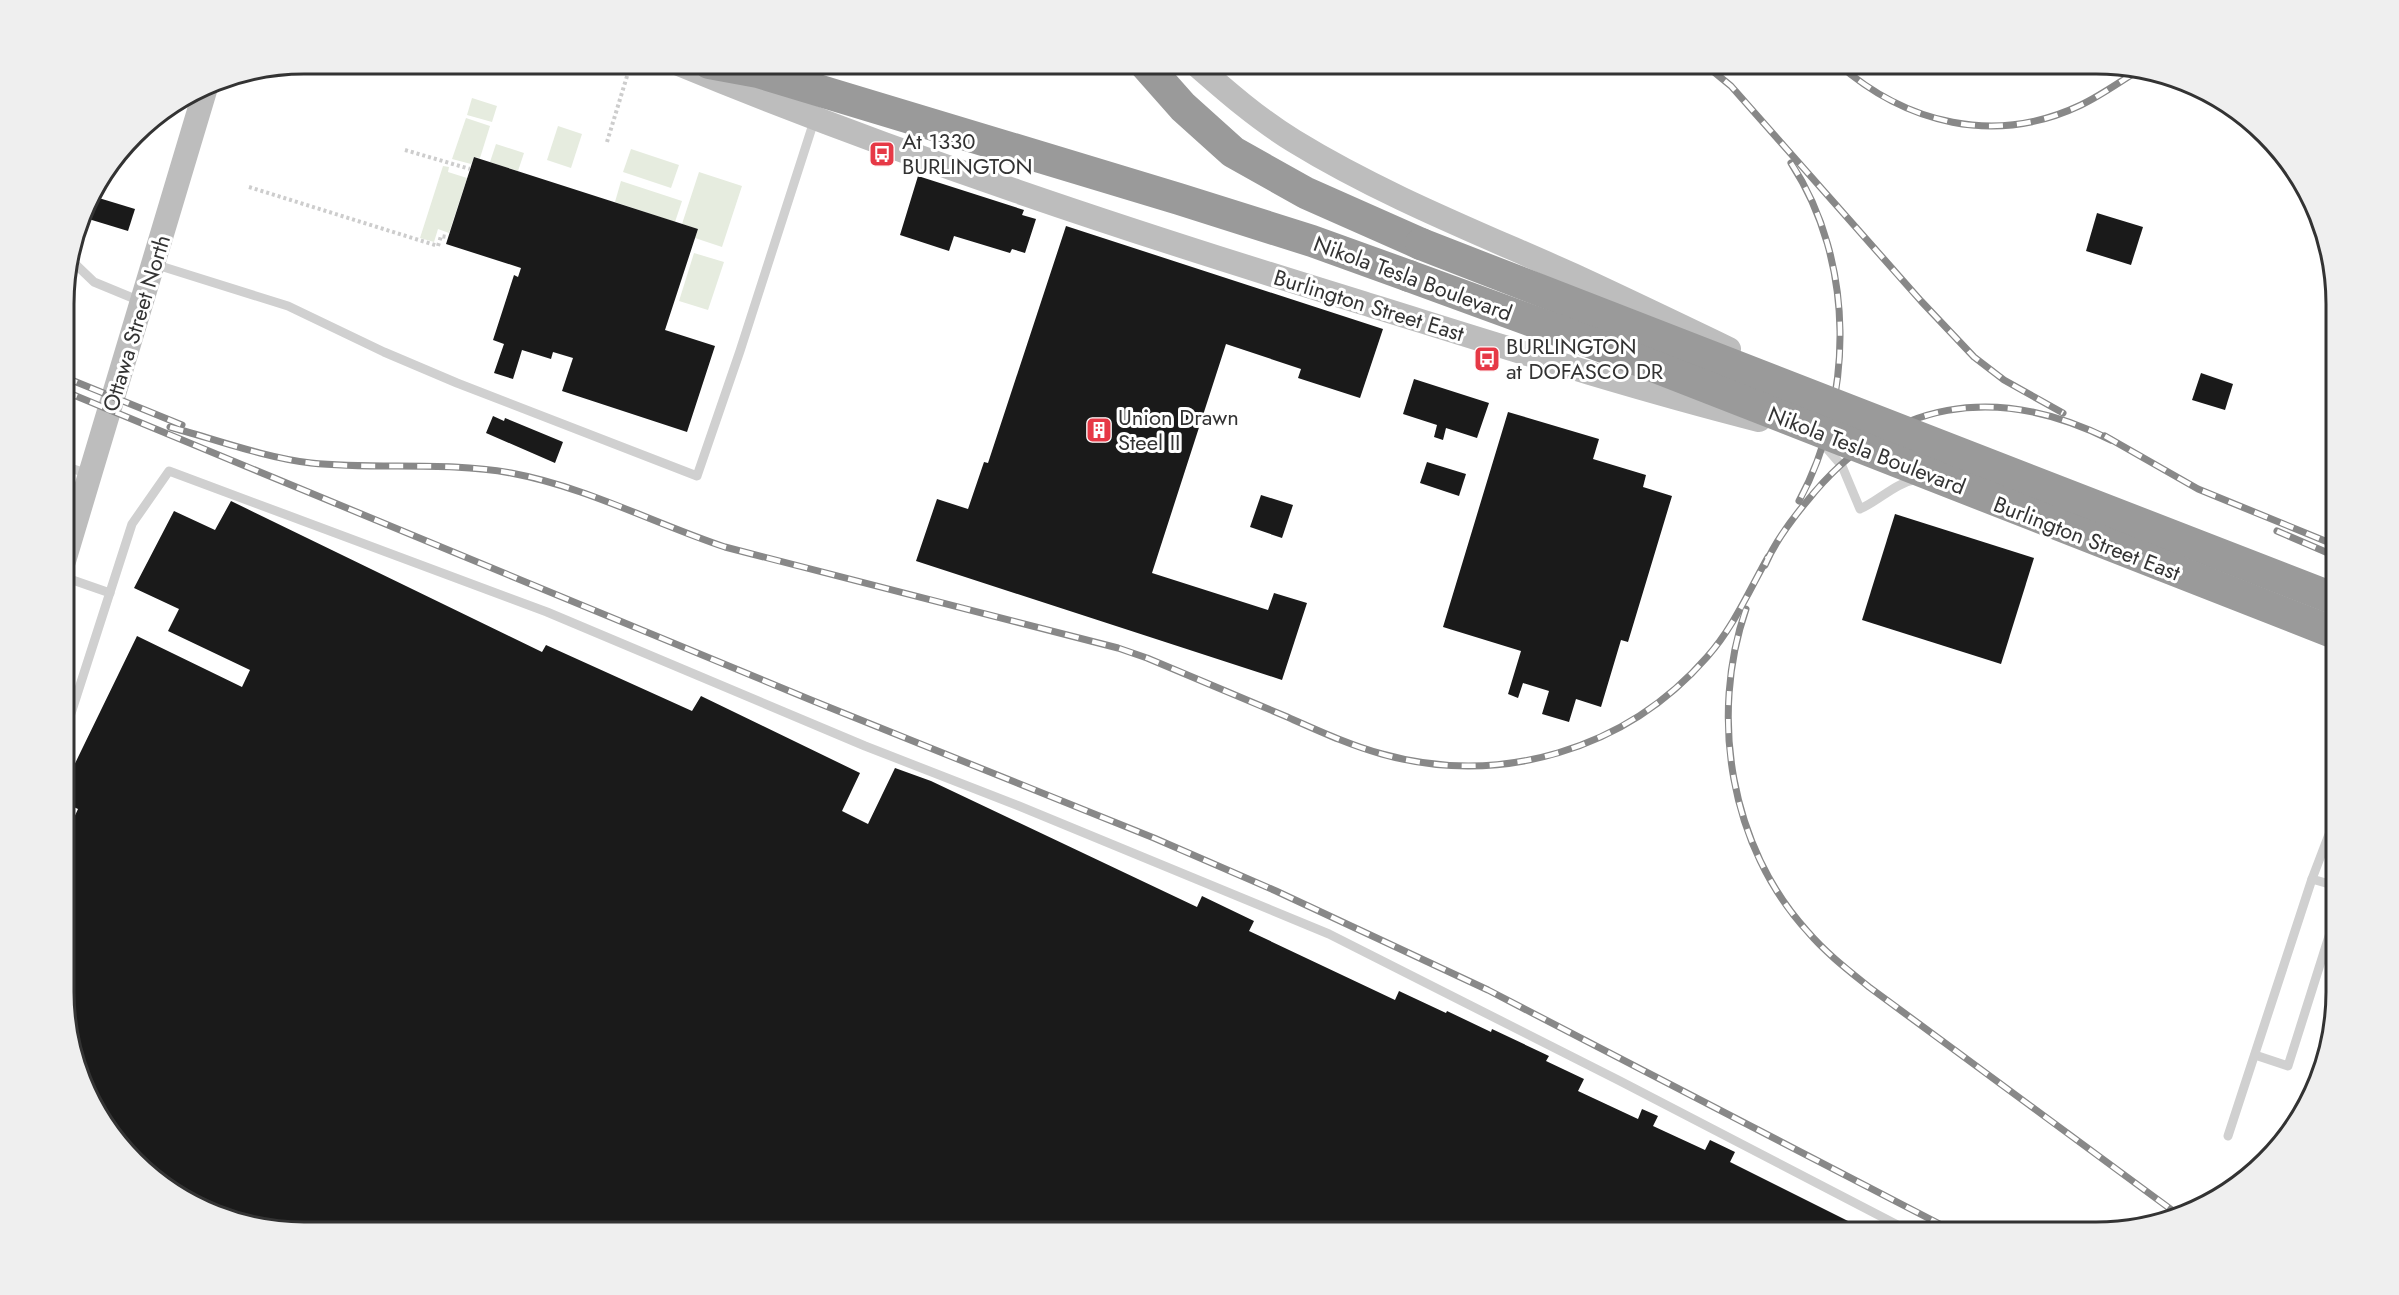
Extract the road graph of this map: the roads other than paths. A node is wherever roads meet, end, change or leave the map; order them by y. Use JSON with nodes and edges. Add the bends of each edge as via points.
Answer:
{"nodes":[{"id":1,"x":704,"y":74,"type":"edge"},
{"id":2,"x":765,"y":74,"type":"edge"},
{"id":3,"x":1154,"y":74,"type":"edge"},
{"id":4,"x":1207,"y":74,"type":"edge"},
{"id":5,"x":203,"y":96,"type":"edge"},
{"id":6,"x":815,"y":118,"type":"junction"},
{"id":7,"x":154,"y":264,"type":"junction"},
{"id":8,"x":77,"y":265,"type":"edge"},
{"id":9,"x":1574,"y":275,"type":"junction"},
{"id":10,"x":142,"y":303,"type":"junction"},
{"id":11,"x":1563,"y":307,"type":"dead end"},
{"id":12,"x":1559,"y":317,"type":"dead end"},
{"id":13,"x":1549,"y":349,"type":"junction"},
{"id":14,"x":1805,"y":432,"type":"junction"},
{"id":15,"x":74,"y":469,"type":"edge"},
{"id":16,"x":91,"y":474,"type":"junction"},
{"id":17,"x":1929,"y":476,"type":"junction"},
{"id":18,"x":74,"y":529,"type":"edge"},
{"id":19,"x":74,"y":580,"type":"edge"},
{"id":20,"x":110,"y":593,"type":"junction"},
{"id":21,"x":2326,"y":596,"type":"edge"},
{"id":22,"x":2326,"y":605,"type":"edge"},
{"id":23,"x":2326,"y":630,"type":"edge"},
{"id":24,"x":2326,"y":630,"type":"edge"},
{"id":25,"x":74,"y":704,"type":"edge"},
{"id":26,"x":2326,"y":842,"type":"edge"},
{"id":27,"x":2312,"y":879,"type":"junction"},
{"id":28,"x":2326,"y":883,"type":"edge"},
{"id":29,"x":2326,"y":946,"type":"edge"},
{"id":30,"x":2255,"y":1055,"type":"junction"},
{"id":31,"x":2228,"y":1136,"type":"dead end"},
{"id":32,"x":1892,"y":1222,"type":"edge"}],
"edges":[{"from":1,"to":6,"type":"main road","name":"Burlington Street East"},
{"from":2,"to":23,"type":"highway","name":"Nikola Tesla Boulevard","bridge":true,"via":[[1312,241],[1700,384]]},
{"from":3,"to":21,"type":"highway","name":"Nikola Tesla Boulevard","bridge":true,"via":[[1183,107],[1233,152],[1306,193],[1421,244]]},
{"from":4,"to":9,"type":"main road","name":"Burlington Street East","via":[[1246,108],[1294,141],[1444,219]]},
{"from":5,"to":7,"type":"main road","name":"Ottawa Street North"},
{"from":6,"to":7,"type":"lane","via":[[697,476],[457,383],[288,306]]},
{"from":6,"to":13,"type":"main road","name":"Burlington Street East","via":[[1146,236]]},
{"from":7,"to":10,"type":"main road","name":"Ottawa Street North"},
{"from":8,"to":10,"type":"lane","via":[[94,282]]},
{"from":9,"to":11,"type":"lane"},
{"from":9,"to":22,"type":"main road","name":"Burlington Street East","via":[[1849,406]]},
{"from":10,"to":16,"type":"main road","name":"Ottawa Street North"},
{"from":12,"to":13,"type":"lane"},
{"from":13,"to":14,"type":"main road","name":"Burlington Street East","via":[[1654,393]]},
{"from":14,"to":17,"type":"main road","name":"Burlington Street East"},
{"from":14,"to":17,"type":"lane","via":[[1826,446],[1842,466],[1860,510],[1890,489]]},
{"from":15,"to":16,"type":"lane"},
{"from":16,"to":18,"type":"main road","name":"Ottawa Street North"},
{"from":17,"to":24,"type":"main road","name":"Burlington Street East"},
{"from":19,"to":20,"type":"lane"},
{"from":20,"to":25,"type":"lane"},
{"from":20,"to":32,"type":"lane","via":[[132,524],[169,471],[547,612],[1329,934]]},
{"from":26,"to":27,"type":"lane"},
{"from":27,"to":28,"type":"lane"},
{"from":27,"to":30,"type":"lane"},
{"from":29,"to":30,"type":"lane","via":[[2288,1066]]},
{"from":30,"to":31,"type":"lane"}]}
